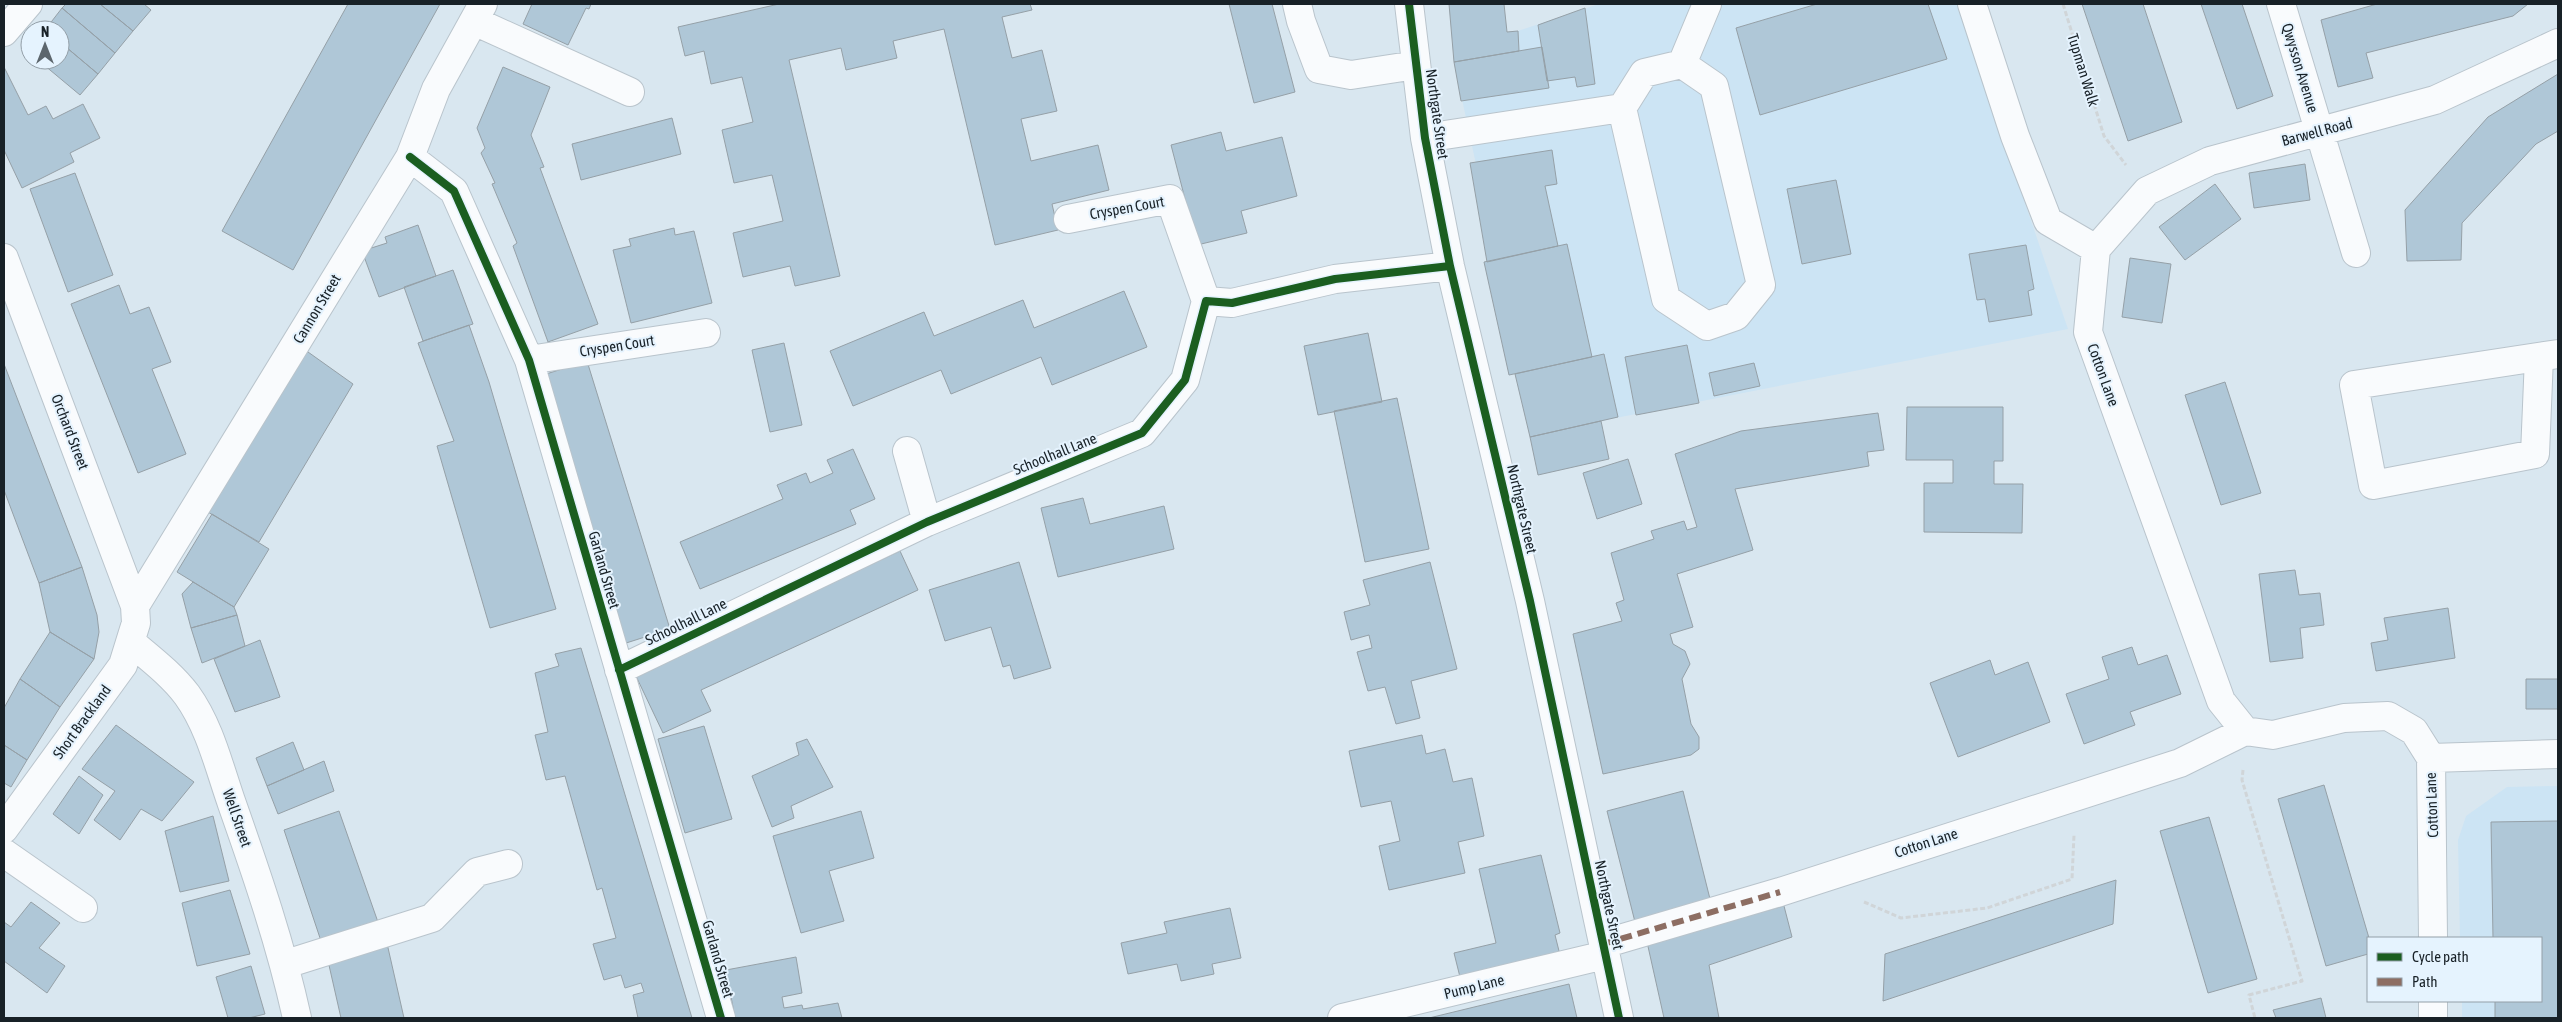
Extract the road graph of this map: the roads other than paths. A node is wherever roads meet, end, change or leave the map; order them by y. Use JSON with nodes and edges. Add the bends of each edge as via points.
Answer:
{"nodes":[{"id":1,"x":28,"y":4,"type":"edge"},
{"id":2,"x":1297,"y":4,"type":"edge"},
{"id":3,"x":1409,"y":4,"type":"edge"},
{"id":4,"x":1707,"y":4,"type":"edge"},
{"id":5,"x":1972,"y":4,"type":"edge"},
{"id":6,"x":2281,"y":4,"type":"edge"},
{"id":7,"x":478,"y":12,"type":"edge"},
{"id":8,"x":4,"y":32,"type":"edge"},
{"id":9,"x":2556,"y":52,"type":"edge"},
{"id":10,"x":1682,"y":64,"type":"junction"},
{"id":11,"x":1416,"y":65,"type":"junction"},
{"id":12,"x":630,"y":92,"type":"dead end"},
{"id":13,"x":1622,"y":108,"type":"junction"},
{"id":14,"x":2320,"y":132,"type":"junction"},
{"id":15,"x":1425,"y":138,"type":"junction"},
{"id":16,"x":410,"y":157,"type":"junction"},
{"id":17,"x":1068,"y":219,"type":"dead end"},
{"id":18,"x":2096,"y":249,"type":"junction"},
{"id":19,"x":2356,"y":253,"type":"dead end"},
{"id":20,"x":4,"y":258,"type":"edge"},
{"id":21,"x":1450,"y":266,"type":"junction"},
{"id":22,"x":1206,"y":301,"type":"junction"},
{"id":23,"x":706,"y":333,"type":"dead end"},
{"id":24,"x":2548,"y":356,"type":"edge"},
{"id":25,"x":529,"y":360,"type":"junction"},
{"id":26,"x":907,"y":451,"type":"dead end"},
{"id":27,"x":927,"y":522,"type":"junction"},
{"id":28,"x":135,"y":606,"type":"junction"},
{"id":29,"x":132,"y":643,"type":"junction"},
{"id":30,"x":619,"y":670,"type":"junction"},
{"id":31,"x":2246,"y":731,"type":"junction"},
{"id":32,"x":2558,"y":754,"type":"edge"},
{"id":33,"x":2430,"y":758,"type":"junction"},
{"id":34,"x":4,"y":829,"type":"edge"},
{"id":35,"x":4,"y":853,"type":"edge"},
{"id":36,"x":508,"y":864,"type":"dead end"},
{"id":37,"x":83,"y":908,"type":"dead end"},
{"id":38,"x":2433,"y":937,"type":"edge"},
{"id":39,"x":1604,"y":950,"type":"junction"},
{"id":40,"x":286,"y":964,"type":"junction"},
{"id":41,"x":2433,"y":1002,"type":"edge"},
{"id":42,"x":297,"y":1018,"type":"edge"},
{"id":43,"x":721,"y":1018,"type":"edge"},
{"id":44,"x":1342,"y":1018,"type":"edge"},
{"id":45,"x":1620,"y":1018,"type":"edge"},
{"id":46,"x":2433,"y":1018,"type":"edge"}],
"edges":[{"from":1,"to":8,"type":"street"},
{"from":2,"to":11,"type":"street","via":[[1319,69],[1351,75]]},
{"from":3,"to":11,"type":"street","name":"Northgate Street"},
{"from":4,"to":10,"type":"street"},
{"from":5,"to":18,"type":"street","via":[[2015,136],[2048,221]]},
{"from":6,"to":14,"type":"street","name":"Qwysson Avenue"},
{"from":7,"to":12,"type":"street"},
{"from":7,"to":16,"type":"street","name":"Cannon Street","via":[[436,90]]},
{"from":9,"to":14,"type":"street","name":"Barwell Road","via":[[2435,100]]},
{"from":10,"to":13,"type":"street","via":[[1644,73]]},
{"from":10,"to":13,"type":"street","via":[[1714,86],[1761,285],[1736,316],[1706,326],[1666,299]]},
{"from":11,"to":15,"type":"street","name":"Northgate Street"},
{"from":13,"to":15,"type":"street"},
{"from":14,"to":18,"type":"street","name":"Barwell Road","via":[[2210,161],[2147,191]]},
{"from":14,"to":19,"type":"street","name":"Qwysson Avenue"},
{"from":15,"to":21,"type":"street","name":"Northgate Street"},
{"from":16,"to":25,"type":"street","name":"Garland Street","via":[[454,191]]},
{"from":16,"to":28,"type":"street","name":"Cannon Street"},
{"from":17,"to":22,"type":"street","name":"Cryspen Court","via":[[1170,199]]},
{"from":18,"to":31,"type":"street","name":"Cotton Lane","via":[[2088,332],[2221,701]]},
{"from":20,"to":28,"type":"street","name":"Orchard Street"},
{"from":21,"to":22,"type":"street","via":[[1335,279],[1232,303]]},
{"from":21,"to":39,"type":"street","name":"Northgate Street","via":[[1530,601]]},
{"from":22,"to":27,"type":"street","name":"Schoolhall Lane","via":[[1185,380],[1142,432]]},
{"from":23,"to":25,"type":"street","name":"Cryspen Court"},
{"from":24,"to":24,"type":"street","via":[[2535,454],[2373,485],[2354,385]]},
{"from":25,"to":30,"type":"street","name":"Garland Street"},
{"from":26,"to":27,"type":"street"},
{"from":27,"to":30,"type":"street","name":"Schoolhall Lane"},
{"from":28,"to":29,"type":"street","name":"Short Brackland"},
{"from":29,"to":34,"type":"street","name":"Short Brackland","via":[[123,665]]},
{"from":29,"to":40,"type":"street","name":"Well Street","via":[[163,669],[186,695],[205,726]]},
{"from":30,"to":43,"type":"street","name":"Garland Street"},
{"from":31,"to":33,"type":"street","name":"Cotton Lane","via":[[2273,735],[2344,718],[2388,716],[2414,731]]},
{"from":31,"to":39,"type":"street","name":"Cotton Lane","via":[[2180,763],[1813,879]]},
{"from":32,"to":33,"type":"street"},
{"from":33,"to":38,"type":"street","name":"Cotton Lane"},
{"from":35,"to":37,"type":"street"},
{"from":36,"to":40,"type":"street","via":[[477,872],[432,918]]},
{"from":39,"to":44,"type":"street","name":"Pump Lane"},
{"from":39,"to":45,"type":"street","name":"Northgate Street"},
{"from":40,"to":42,"type":"street","name":"Well Street"},
{"from":41,"to":46,"type":"street"}]}
